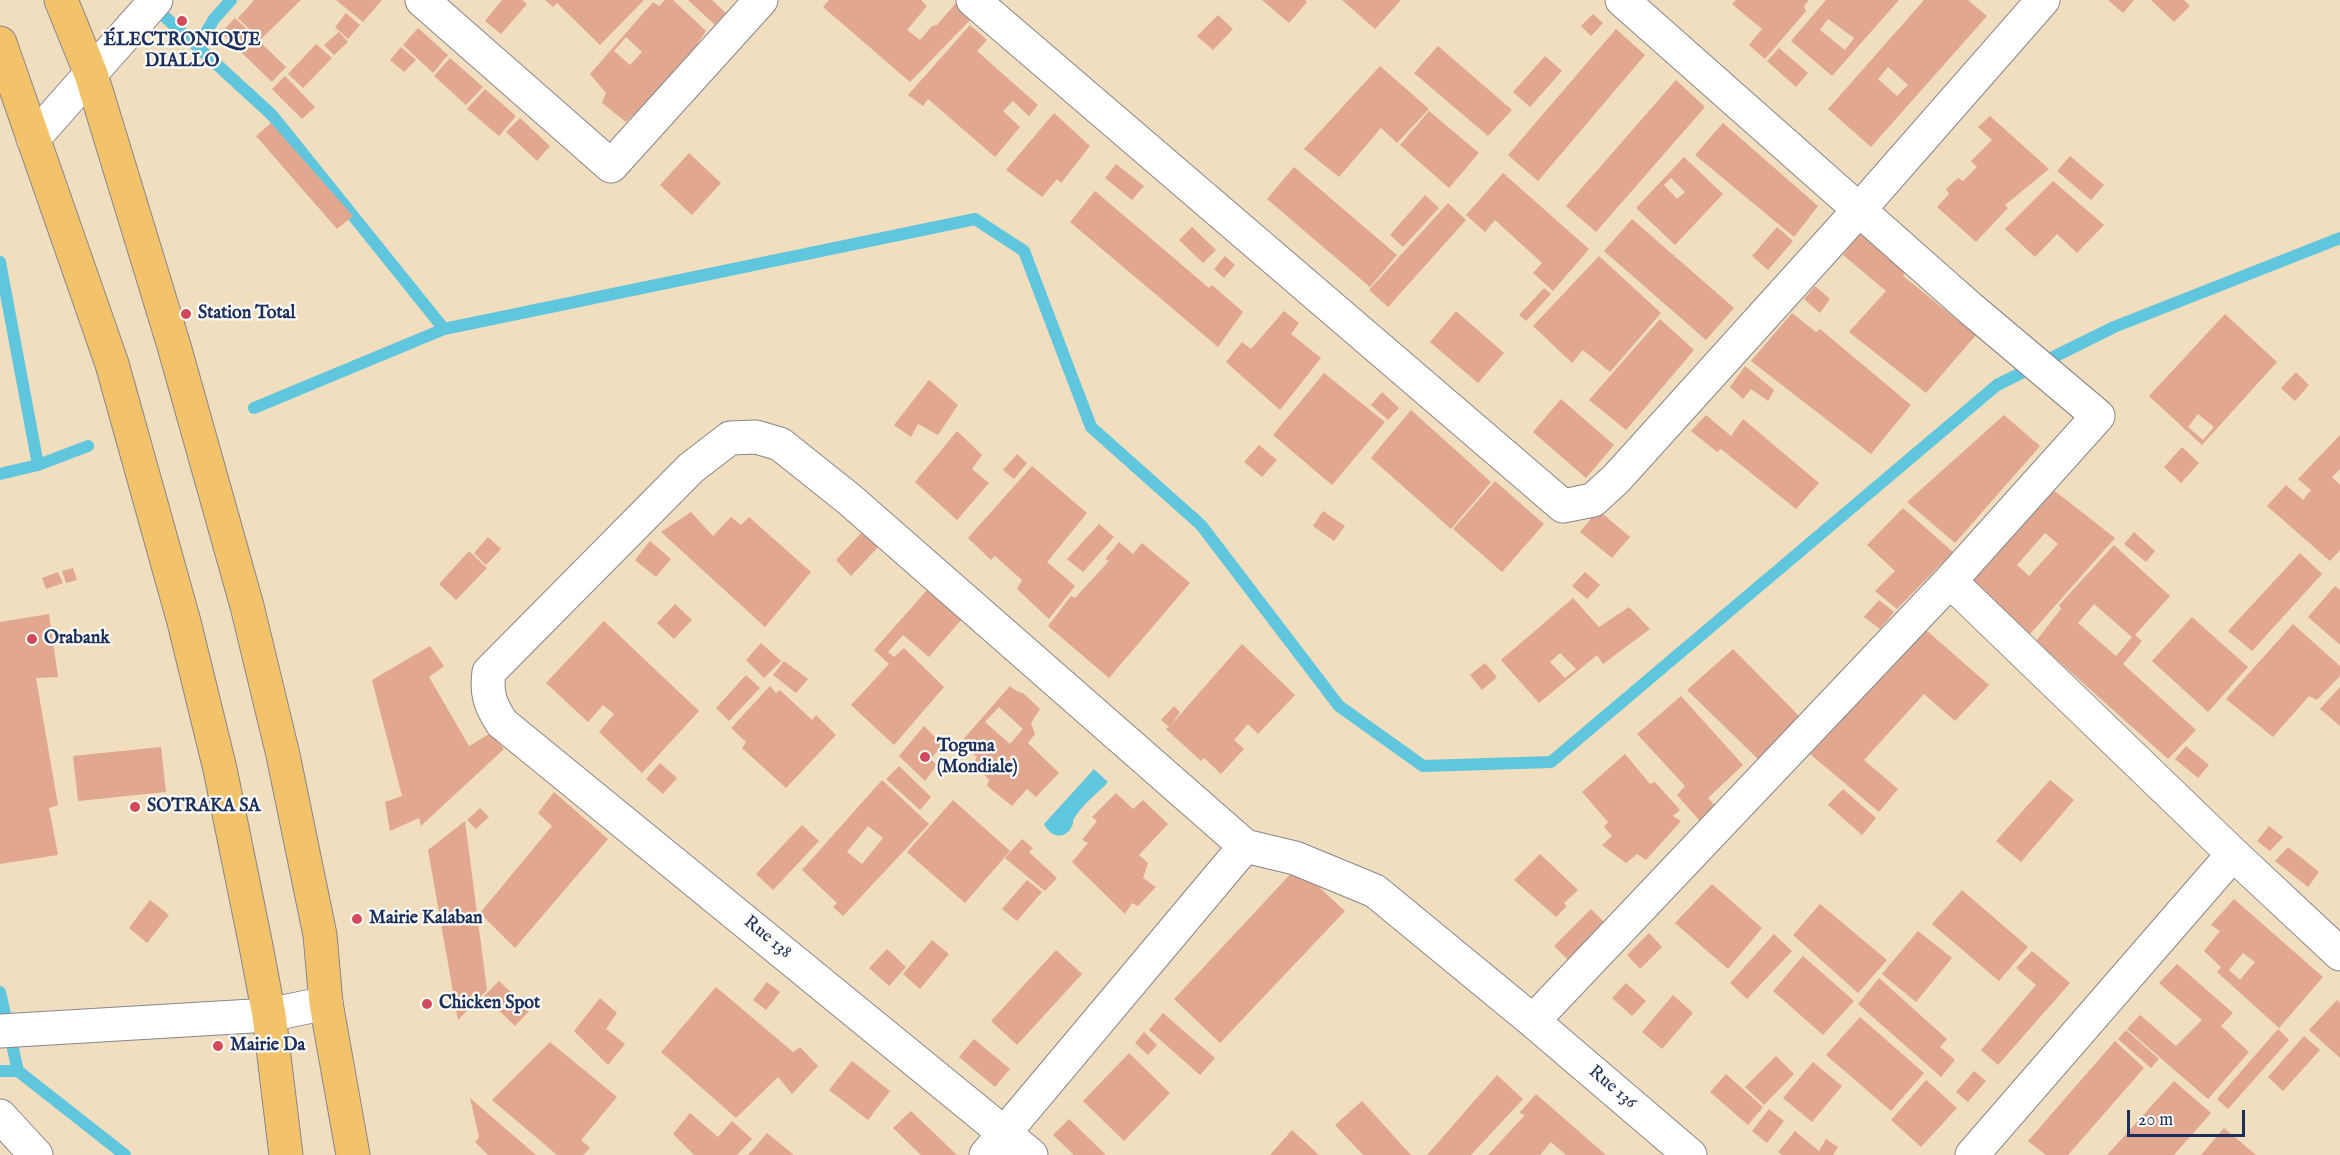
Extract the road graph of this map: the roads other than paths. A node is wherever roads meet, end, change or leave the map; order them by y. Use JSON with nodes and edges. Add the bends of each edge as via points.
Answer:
{"nodes":[{"id":1,"x":61,"y":0,"type":"edge"},
{"id":2,"x":156,"y":0,"type":"edge"},
{"id":3,"x":422,"y":0,"type":"edge"},
{"id":4,"x":761,"y":0,"type":"edge"},
{"id":5,"x":973,"y":0,"type":"edge"},
{"id":6,"x":1622,"y":0,"type":"edge"},
{"id":7,"x":2043,"y":0,"type":"edge"},
{"id":8,"x":0,"y":44,"type":"edge"},
{"id":9,"x":91,"y":74,"type":"junction"},
{"id":10,"x":33,"y":139,"type":"junction"},
{"id":11,"x":1859,"y":210,"type":"junction"},
{"id":12,"x":1950,"y":581,"type":"junction"},
{"id":13,"x":1245,"y":846,"type":"junction"},
{"id":14,"x":2233,"y":854,"type":"junction"},
{"id":15,"x":2340,"y":954,"type":"edge"},
{"id":16,"x":326,"y":1004,"type":"junction"},
{"id":17,"x":269,"y":1015,"type":"junction"},
{"id":18,"x":1533,"y":1021,"type":"junction"},
{"id":19,"x":0,"y":1031,"type":"edge"},
{"id":20,"x":0,"y":1116,"type":"edge"},
{"id":21,"x":996,"y":1144,"type":"edge"},
{"id":22,"x":36,"y":1155,"type":"edge"},
{"id":23,"x":286,"y":1155,"type":"edge"},
{"id":24,"x":353,"y":1155,"type":"edge"},
{"id":25,"x":1030,"y":1155,"type":"edge"},
{"id":26,"x":1690,"y":1155,"type":"edge"},
{"id":27,"x":1972,"y":1155,"type":"edge"}],
"edges":[{"from":1,"to":9,"type":"highway"},
{"from":2,"to":9,"type":"street"},
{"from":3,"to":4,"type":"street","via":[[611,166]]},
{"from":5,"to":11,"type":"street","via":[[1563,506],[1593,500],[1616,479]]},
{"from":6,"to":11,"type":"street"},
{"from":7,"to":11,"type":"street"},
{"from":8,"to":10,"type":"highway"},
{"from":9,"to":10,"type":"street"},
{"from":9,"to":16,"type":"highway","via":[[174,346],[247,606],[320,935]]},
{"from":10,"to":17,"type":"highway","via":[[112,364],[184,622],[220,769]]},
{"from":11,"to":12,"type":"street","via":[[2098,416]]},
{"from":12,"to":14,"type":"street"},
{"from":12,"to":18,"type":"street"},
{"from":13,"to":18,"type":"street","name":"Rue 136","via":[[1295,858],[1375,891]]},
{"from":13,"to":21,"type":"street"},
{"from":13,"to":21,"type":"street","name":"Rue 138","via":[[849,499],[780,444],[756,437],[730,438],[691,468],[489,672],[487,690],[491,707],[502,723]]},
{"from":14,"to":15,"type":"street"},
{"from":14,"to":27,"type":"street"},
{"from":16,"to":17,"type":"street"},
{"from":16,"to":24,"type":"highway"},
{"from":17,"to":19,"type":"street"},
{"from":17,"to":23,"type":"highway"},
{"from":18,"to":26,"type":"street","name":"Rue 136"},
{"from":20,"to":22,"type":"street"},
{"from":21,"to":25,"type":"street","name":"Rue 138"}]}
